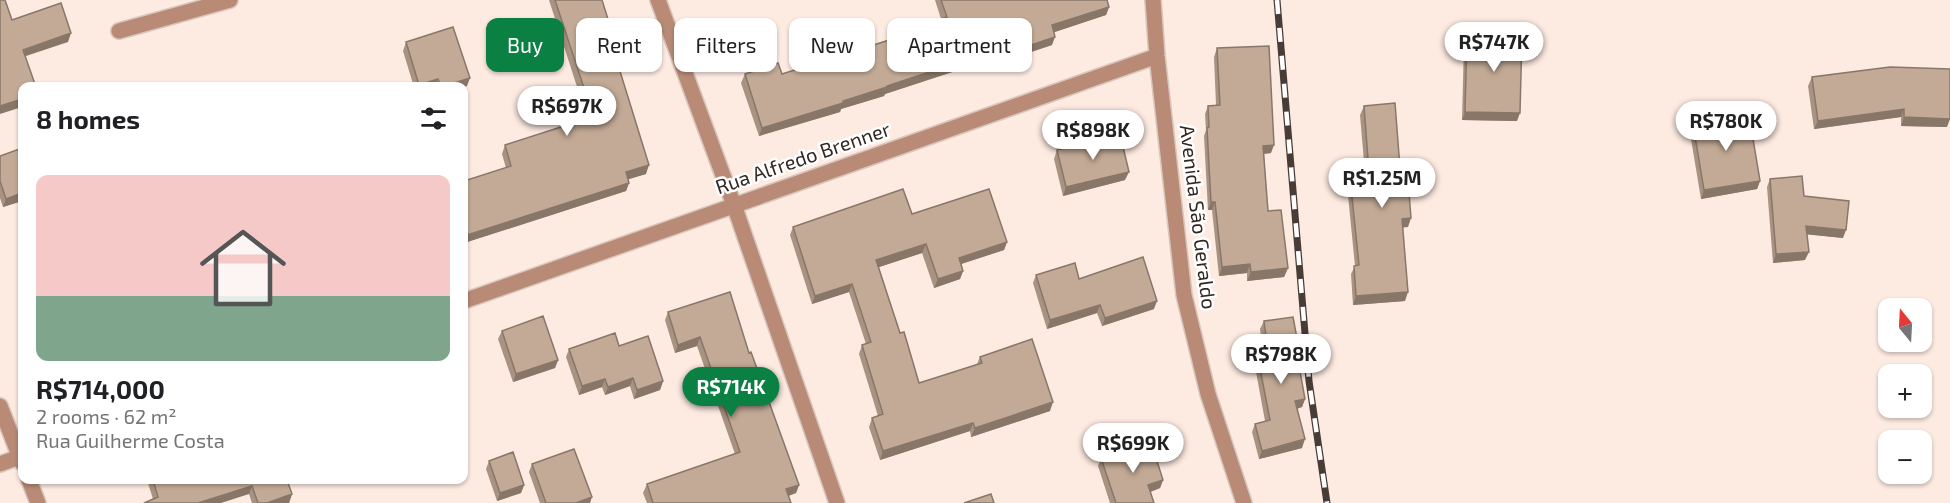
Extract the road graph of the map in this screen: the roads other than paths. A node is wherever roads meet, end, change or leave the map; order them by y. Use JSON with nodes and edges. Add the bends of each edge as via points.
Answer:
{"nodes":[{"id":1,"x":230,"y":0,"type":"edge"},
{"id":2,"x":658,"y":0,"type":"edge"},
{"id":3,"x":1153,"y":0,"type":"edge"},
{"id":4,"x":119,"y":31,"type":"dead end"},
{"id":5,"x":1157,"y":56,"type":"junction"},
{"id":6,"x":734,"y":205,"type":"junction"},
{"id":7,"x":468,"y":300,"type":"edge"},
{"id":8,"x":0,"y":406,"type":"edge"},
{"id":9,"x":18,"y":449,"type":"edge"},
{"id":10,"x":18,"y":460,"type":"edge"},
{"id":11,"x":0,"y":464,"type":"edge"},
{"id":12,"x":31,"y":484,"type":"edge"},
{"id":13,"x":38,"y":503,"type":"edge"},
{"id":14,"x":837,"y":503,"type":"edge"},
{"id":15,"x":1245,"y":503,"type":"edge"}],
"edges":[{"from":1,"to":4,"type":"street"},
{"from":2,"to":6,"type":"street"},
{"from":3,"to":5,"type":"street","name":"Avenida São Geraldo"},
{"from":5,"to":6,"type":"street","name":"Rua Alfredo Brenner"},
{"from":5,"to":15,"type":"street","name":"Avenida São Geraldo","via":[[1184,295],[1208,393]]},
{"from":6,"to":7,"type":"street","name":"Rua Alfredo Brenner"},
{"from":6,"to":14,"type":"street"},
{"from":8,"to":9,"type":"street"},
{"from":10,"to":11,"type":"street"},
{"from":12,"to":13,"type":"street"}]}
